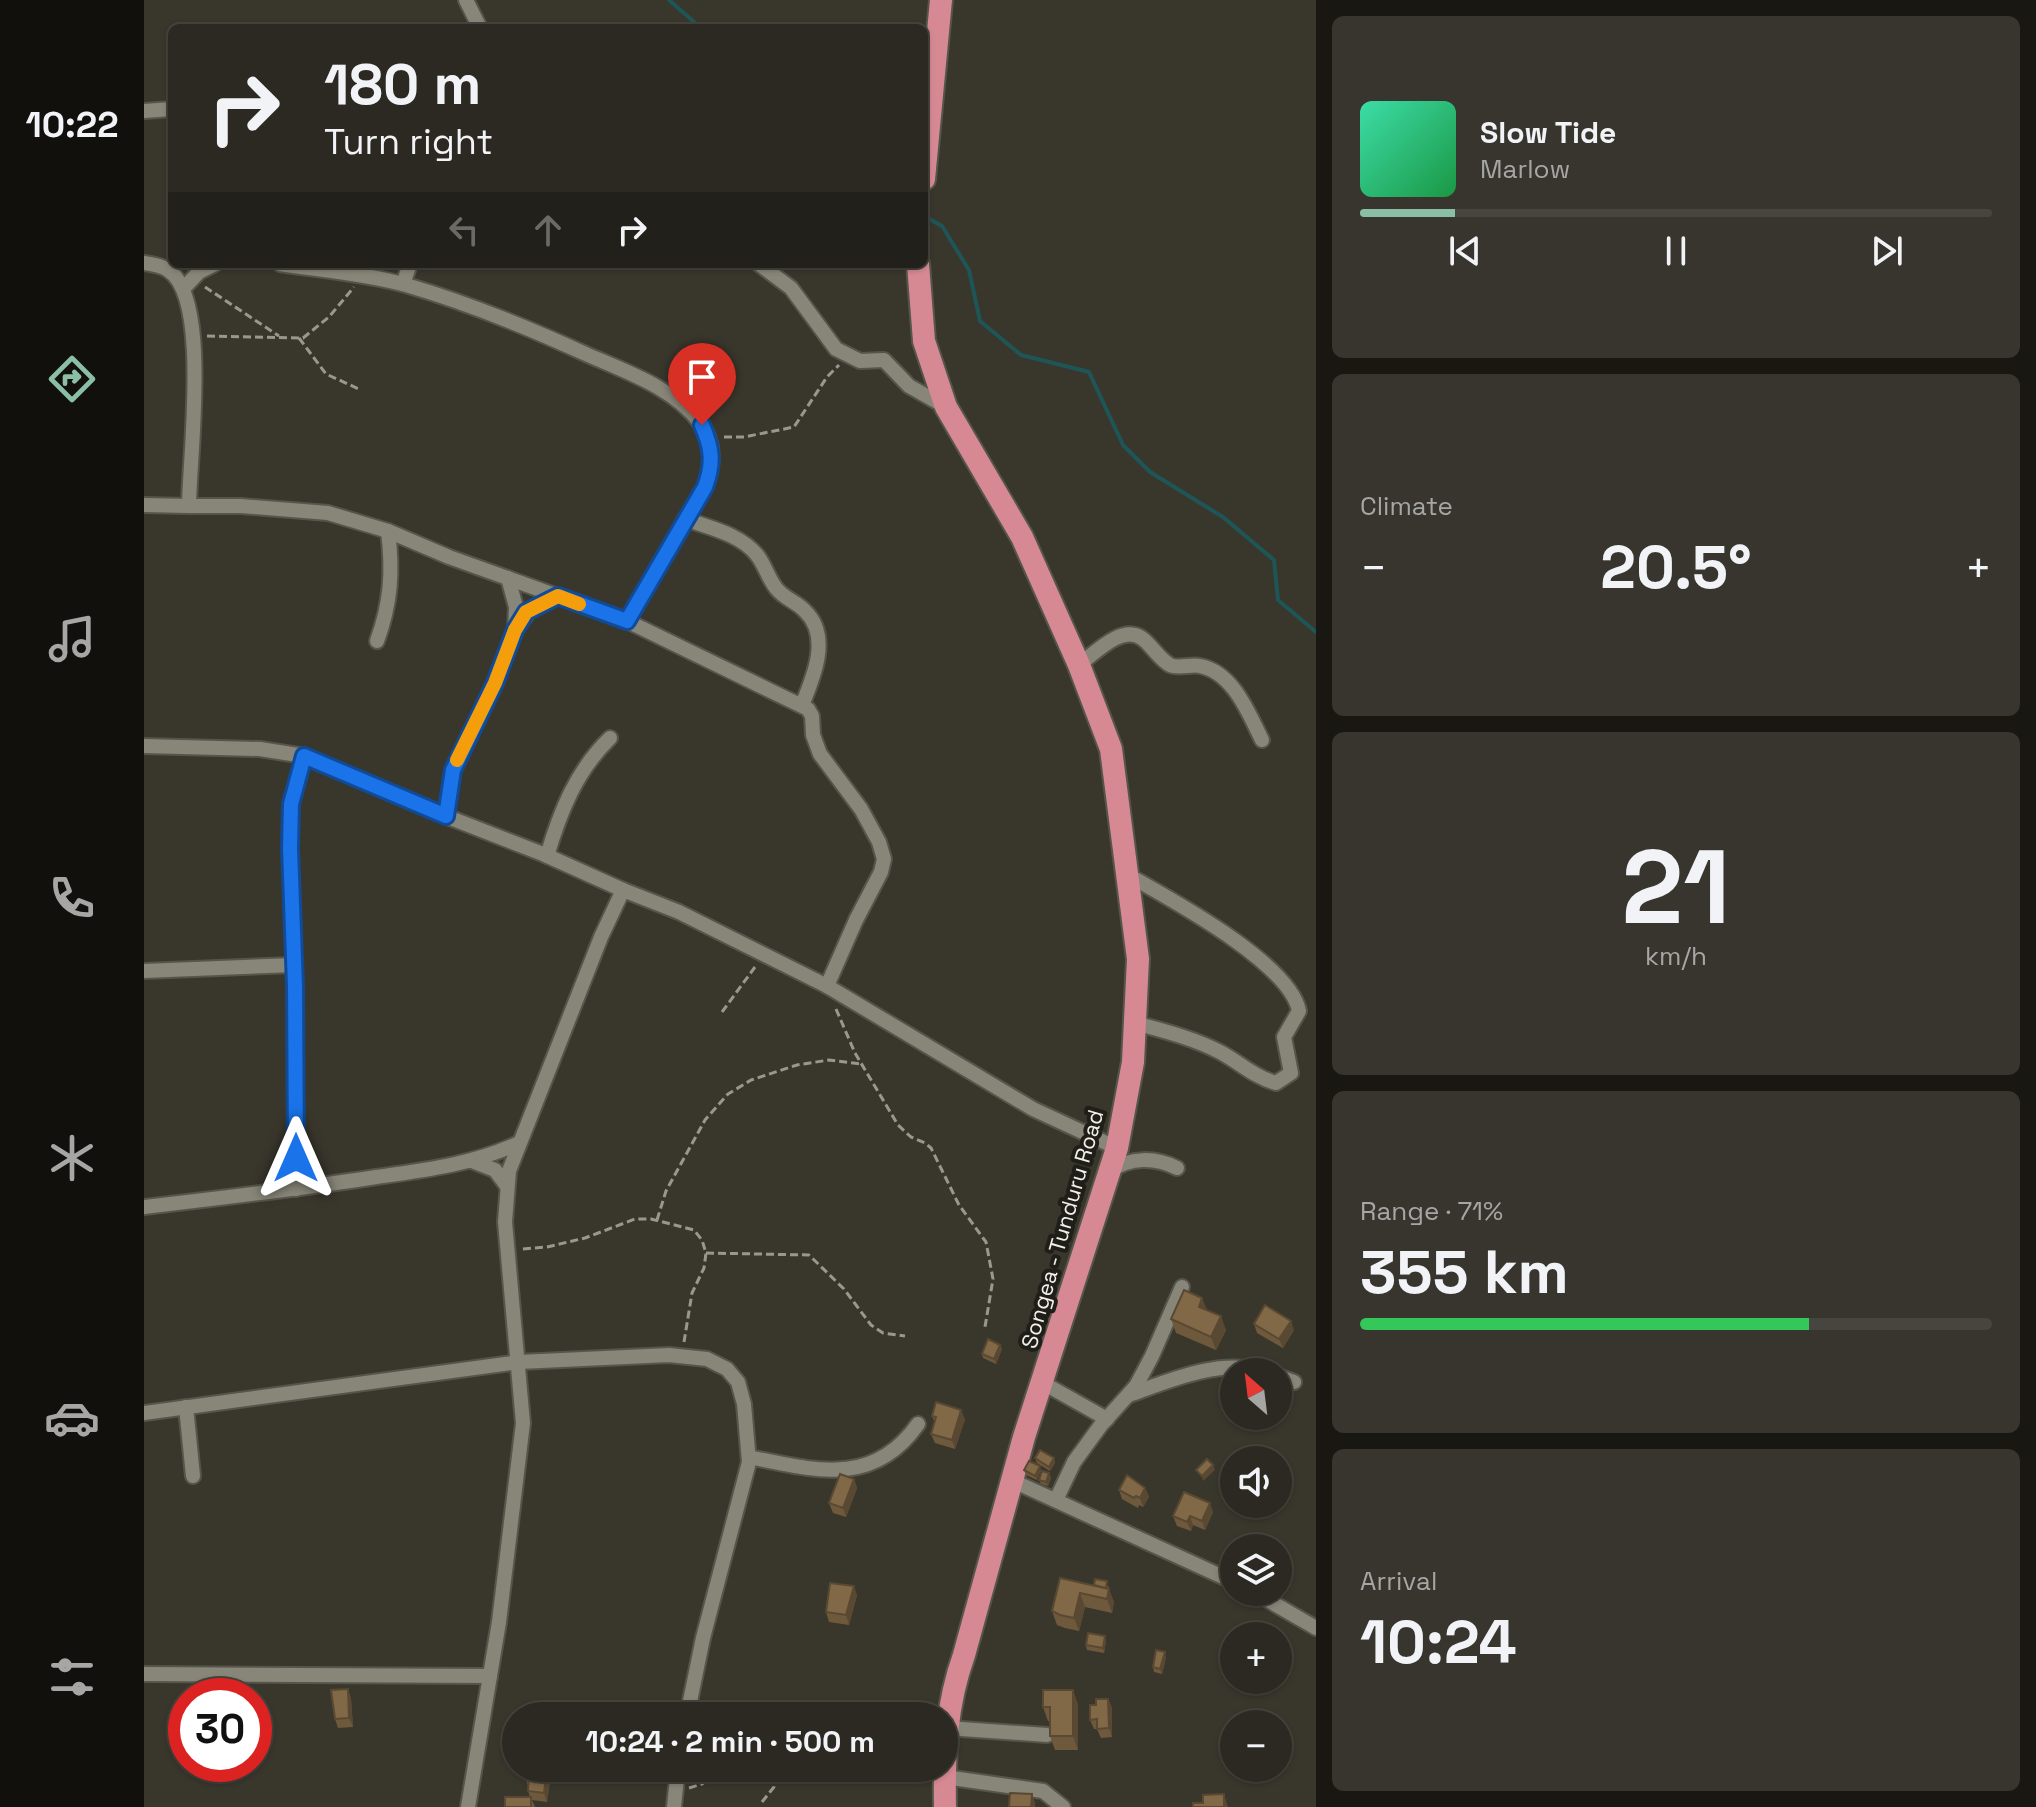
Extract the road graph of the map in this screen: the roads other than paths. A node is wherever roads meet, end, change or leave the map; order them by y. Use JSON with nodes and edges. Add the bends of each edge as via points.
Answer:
{"nodes":[{"id":1,"x":466,"y":0,"type":"edge"},
{"id":2,"x":941,"y":0,"type":"edge"},
{"id":3,"x":478,"y":24,"type":"edge"},
{"id":4,"x":168,"y":109,"type":"edge"},
{"id":5,"x":144,"y":111,"type":"edge"},
{"id":6,"x":928,"y":137,"type":"edge"},
{"id":7,"x":144,"y":263,"type":"edge"},
{"id":8,"x":209,"y":268,"type":"edge"},
{"id":9,"x":305,"y":268,"type":"edge"},
{"id":10,"x":409,"y":268,"type":"edge"},
{"id":11,"x":765,"y":268,"type":"edge"},
{"id":12,"x":918,"y":268,"type":"edge"},
{"id":13,"x":188,"y":283,"type":"junction"},
{"id":14,"x":403,"y":284,"type":"junction"},
{"id":15,"x":946,"y":407,"type":"junction"},
{"id":16,"x":144,"y":505,"type":"edge"},
{"id":17,"x":189,"y":506,"type":"junction"},
{"id":18,"x":685,"y":519,"type":"junction"},
{"id":19,"x":388,"y":531,"type":"junction"},
{"id":20,"x":508,"y":578,"type":"junction"},
{"id":21,"x":558,"y":596,"type":"junction"},
{"id":22,"x":627,"y":621,"type":"junction"},
{"id":23,"x":515,"y":630,"type":"junction"},
{"id":24,"x":377,"y":641,"type":"dead end"},
{"id":25,"x":1079,"y":665,"type":"junction"},
{"id":26,"x":802,"y":705,"type":"junction"},
{"id":27,"x":610,"y":738,"type":"dead end"},
{"id":28,"x":1262,"y":740,"type":"dead end"},
{"id":29,"x":144,"y":746,"type":"edge"},
{"id":30,"x":304,"y":756,"type":"junction"},
{"id":31,"x":446,"y":816,"type":"junction"},
{"id":32,"x":547,"y":856,"type":"junction"},
{"id":33,"x":1128,"y":875,"type":"junction"},
{"id":34,"x":623,"y":890,"type":"junction"},
{"id":35,"x":294,"y":965,"type":"junction"},
{"id":36,"x":144,"y":971,"type":"edge"},
{"id":37,"x":829,"y":988,"type":"junction"},
{"id":38,"x":1135,"y":1023,"type":"junction"},
{"id":39,"x":519,"y":1143,"type":"junction"},
{"id":40,"x":1117,"y":1148,"type":"junction"},
{"id":41,"x":472,"y":1161,"type":"junction"},
{"id":42,"x":1177,"y":1168,"type":"dead end"},
{"id":43,"x":1110,"y":1171,"type":"junction"},
{"id":44,"x":507,"y":1186,"type":"junction"},
{"id":45,"x":296,"y":1189,"type":"junction"},
{"id":46,"x":144,"y":1207,"type":"edge"},
{"id":47,"x":1182,"y":1287,"type":"edge"},
{"id":48,"x":519,"y":1362,"type":"junction"},
{"id":49,"x":1220,"y":1370,"type":"edge"},
{"id":50,"x":1043,"y":1383,"type":"junction"},
{"id":51,"x":1129,"y":1395,"type":"junction"},
{"id":52,"x":186,"y":1407,"type":"junction"},
{"id":53,"x":144,"y":1413,"type":"edge"},
{"id":54,"x":1107,"y":1419,"type":"junction"},
{"id":55,"x":918,"y":1424,"type":"dead end"},
{"id":56,"x":749,"y":1457,"type":"junction"},
{"id":57,"x":193,"y":1476,"type":"dead end"},
{"id":58,"x":1013,"y":1481,"type":"junction"},
{"id":59,"x":1056,"y":1500,"type":"junction"},
{"id":60,"x":1220,"y":1576,"type":"edge"},
{"id":61,"x":1278,"y":1606,"type":"edge"},
{"id":62,"x":1316,"y":1628,"type":"edge"},
{"id":63,"x":144,"y":1674,"type":"edge"},
{"id":64,"x":490,"y":1676,"type":"junction"},
{"id":65,"x":690,"y":1702,"type":"edge"},
{"id":66,"x":950,"y":1702,"type":"edge"},
{"id":67,"x":958,"y":1729,"type":"edge"},
{"id":68,"x":1047,"y":1735,"type":"edge"},
{"id":69,"x":958,"y":1779,"type":"edge"},
{"id":70,"x":676,"y":1782,"type":"edge"},
{"id":71,"x":945,"y":1782,"type":"edge"},
{"id":72,"x":468,"y":1807,"type":"edge"},
{"id":73,"x":674,"y":1807,"type":"edge"},
{"id":74,"x":945,"y":1807,"type":"edge"},
{"id":75,"x":1063,"y":1807,"type":"edge"}],
"edges":[{"from":1,"to":3,"type":"street"},
{"from":2,"to":6,"type":"highway"},
{"from":4,"to":5,"type":"street"},
{"from":7,"to":13,"type":"street"},
{"from":8,"to":13,"type":"street"},
{"from":9,"to":14,"type":"street"},
{"from":10,"to":14,"type":"street"},
{"from":11,"to":15,"type":"street","via":[[791,288],[826,337],[847,356],[884,360],[909,386]]},
{"from":12,"to":15,"type":"highway","name":"Songea - Tunduru Road","via":[[924,341]]},
{"from":13,"to":17,"type":"street","via":[[195,413]]},
{"from":14,"to":18,"type":"street","via":[[500,317],[633,375],[680,402],[702,425],[713,460],[705,487]]},
{"from":15,"to":25,"type":"highway","name":"Songea - Tunduru Road","via":[[1022,537]]},
{"from":16,"to":17,"type":"street"},
{"from":17,"to":19,"type":"street","via":[[328,513]]},
{"from":18,"to":22,"type":"street"},
{"from":18,"to":26,"type":"street","via":[[750,547],[775,587],[811,616],[819,646]]},
{"from":19,"to":20,"type":"street"},
{"from":19,"to":24,"type":"street","via":[[391,592]]},
{"from":20,"to":21,"type":"street"},
{"from":20,"to":23,"type":"street","via":[[516,607]]},
{"from":21,"to":22,"type":"street"},
{"from":21,"to":23,"type":"street","via":[[526,612]]},
{"from":22,"to":26,"type":"street"},
{"from":23,"to":31,"type":"street","via":[[453,770]]},
{"from":25,"to":28,"type":"street","via":[[1118,637],[1133,634],[1169,664],[1205,667],[1226,681]]},
{"from":25,"to":33,"type":"highway","name":"Songea - Tunduru Road","via":[[1111,749]]},
{"from":26,"to":37,"type":"street","via":[[812,716],[820,754],[861,809],[884,859]]},
{"from":27,"to":32,"type":"street","via":[[591,756],[564,804]]},
{"from":29,"to":30,"type":"street","via":[[260,749]]},
{"from":30,"to":31,"type":"street"},
{"from":30,"to":35,"type":"street","via":[[291,804]]},
{"from":31,"to":32,"type":"street"},
{"from":32,"to":34,"type":"street"},
{"from":33,"to":38,"type":"highway","name":"Songea - Tunduru Road","via":[[1138,959]]},
{"from":33,"to":38,"type":"street","via":[[1256,956],[1283,980],[1299,1011],[1284,1037],[1291,1073],[1276,1083],[1181,1035]]},
{"from":34,"to":37,"type":"street","via":[[679,912]]},
{"from":34,"to":39,"type":"street"},
{"from":35,"to":36,"type":"street"},
{"from":35,"to":45,"type":"street"},
{"from":37,"to":40,"type":"street","via":[[1033,1109]]},
{"from":38,"to":40,"type":"highway","name":"Songea - Tunduru Road"},
{"from":39,"to":41,"type":"street"},
{"from":39,"to":44,"type":"street"},
{"from":40,"to":43,"type":"highway","name":"Songea - Tunduru Road"},
{"from":41,"to":44,"type":"street","via":[[495,1170]]},
{"from":41,"to":45,"type":"street"},
{"from":42,"to":43,"type":"street","via":[[1149,1159]]},
{"from":43,"to":50,"type":"highway","name":"Songea - Tunduru Road"},
{"from":44,"to":48,"type":"street","via":[[507,1251]]},
{"from":45,"to":46,"type":"street"},
{"from":47,"to":51,"type":"street"},
{"from":48,"to":52,"type":"street"},
{"from":48,"to":56,"type":"street","via":[[669,1355],[707,1359],[738,1382]]},
{"from":48,"to":64,"type":"street","via":[[523,1423]]},
{"from":49,"to":51,"type":"street","via":[[1184,1375]]},
{"from":50,"to":54,"type":"street"},
{"from":50,"to":58,"type":"highway","name":"Songea - Tunduru Road"},
{"from":51,"to":54,"type":"street"},
{"from":52,"to":53,"type":"street"},
{"from":52,"to":57,"type":"street"},
{"from":54,"to":59,"type":"street","via":[[1074,1462]]},
{"from":55,"to":56,"type":"street","via":[[904,1444],[884,1458],[841,1471]]},
{"from":56,"to":65,"type":"street"},
{"from":58,"to":59,"type":"street"},
{"from":58,"to":66,"type":"highway","name":"Songea - Tunduru Road"},
{"from":59,"to":60,"type":"street"},
{"from":61,"to":62,"type":"street"},
{"from":63,"to":64,"type":"street"},
{"from":64,"to":72,"type":"street"},
{"from":67,"to":68,"type":"street"},
{"from":69,"to":75,"type":"street","via":[[1043,1791]]},
{"from":70,"to":73,"type":"street"},
{"from":71,"to":74,"type":"highway","name":"Songea - Tunduru Road"}]}
